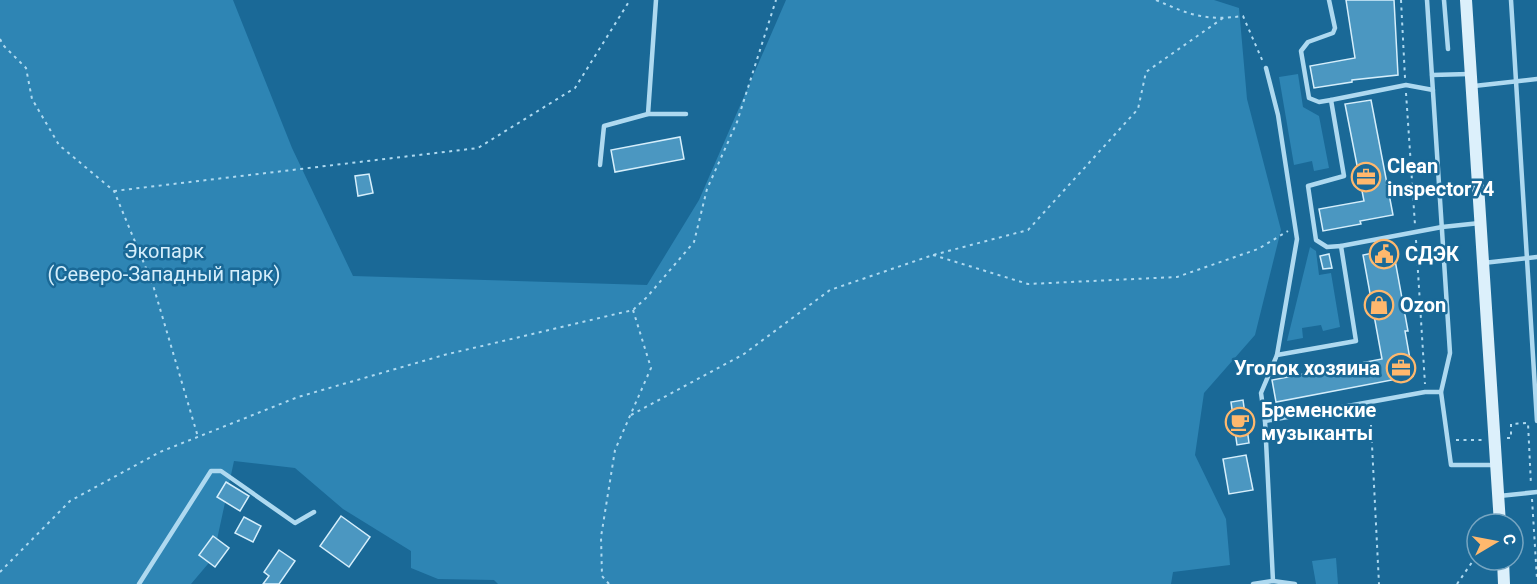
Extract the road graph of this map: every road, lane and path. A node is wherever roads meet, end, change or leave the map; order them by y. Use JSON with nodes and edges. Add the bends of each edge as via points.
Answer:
{"nodes":[{"id":1,"x":630,"y":0,"type":"edge"},
{"id":2,"x":656,"y":0,"type":"edge"},
{"id":3,"x":776,"y":0,"type":"edge"},
{"id":4,"x":1156,"y":0,"type":"edge"},
{"id":5,"x":1329,"y":0,"type":"edge"},
{"id":6,"x":1401,"y":0,"type":"edge"},
{"id":7,"x":1427,"y":0,"type":"edge"},
{"id":8,"x":1444,"y":0,"type":"edge"},
{"id":9,"x":1466,"y":0,"type":"edge"},
{"id":10,"x":1511,"y":0,"type":"edge"},
{"id":11,"x":1223,"y":18,"type":"junction"},
{"id":12,"x":0,"y":39,"type":"edge"},
{"id":13,"x":1448,"y":49,"type":"dead end"},
{"id":14,"x":1266,"y":68,"type":"joint"},
{"id":15,"x":1432,"y":75,"type":"junction"},
{"id":16,"x":1537,"y":79,"type":"edge"},
{"id":17,"x":1471,"y":80,"type":"junction"},
{"id":18,"x":1516,"y":82,"type":"junction"},
{"id":19,"x":1406,"y":85,"type":"junction"},
{"id":20,"x":1433,"y":90,"type":"junction"},
{"id":21,"x":1330,"y":100,"type":"junction"},
{"id":22,"x":648,"y":114,"type":"junction"},
{"id":23,"x":686,"y":114,"type":"dead end"},
{"id":24,"x":600,"y":165,"type":"dead end"},
{"id":25,"x":114,"y":191,"type":"junction"},
{"id":26,"x":1480,"y":223,"type":"junction"},
{"id":27,"x":1295,"y":227,"type":"junction"},
{"id":28,"x":1442,"y":227,"type":"junction"},
{"id":29,"x":1416,"y":231,"type":"junction"},
{"id":30,"x":1341,"y":246,"type":"junction"},
{"id":31,"x":933,"y":255,"type":"junction"},
{"id":32,"x":1537,"y":257,"type":"edge"},
{"id":33,"x":1527,"y":258,"type":"junction"},
{"id":34,"x":1483,"y":263,"type":"junction"},
{"id":35,"x":633,"y":310,"type":"junction"},
{"id":36,"x":1277,"y":355,"type":"junction"},
{"id":37,"x":1425,"y":392,"type":"junction"},
{"id":38,"x":1441,"y":392,"type":"junction"},
{"id":39,"x":631,"y":415,"type":"junction"},
{"id":40,"x":1265,"y":421,"type":"junction"},
{"id":41,"x":1537,"y":421,"type":"edge"},
{"id":42,"x":1371,"y":425,"type":"dead end"},
{"id":43,"x":198,"y":438,"type":"junction"},
{"id":44,"x":1447,"y":440,"type":"junction"},
{"id":45,"x":1495,"y":441,"type":"junction"},
{"id":46,"x":1497,"y":465,"type":"junction"},
{"id":47,"x":1534,"y":493,"type":"edge"},
{"id":48,"x":1498,"y":496,"type":"junction"},
{"id":49,"x":314,"y":512,"type":"dead end"},
{"id":50,"x":1499,"y":512,"type":"edge"},
{"id":51,"x":0,"y":572,"type":"edge"},
{"id":52,"x":1537,"y":579,"type":"edge"},
{"id":53,"x":1273,"y":581,"type":"junction"},
{"id":54,"x":141,"y":583,"type":"edge"},
{"id":55,"x":609,"y":584,"type":"edge"},
{"id":56,"x":1253,"y":584,"type":"edge"},
{"id":57,"x":1294,"y":584,"type":"edge"},
{"id":58,"x":1379,"y":584,"type":"edge"}],
"edges":[{"from":1,"to":25,"type":"path","via":[[574,88],[478,148]]},
{"from":2,"to":22,"type":"lane"},
{"from":3,"to":35,"type":"path","via":[[737,122],[707,189],[694,242]]},
{"from":4,"to":11,"type":"path","via":[[1201,18]]},
{"from":5,"to":21,"type":"lane","via":[[1333,33],[1308,42],[1301,51],[1309,98],[1319,102]]},
{"from":6,"to":19,"type":"path"},
{"from":7,"to":15,"type":"lane"},
{"from":8,"to":13,"type":"lane"},
{"from":9,"to":17,"type":"street"},
{"from":10,"to":18,"type":"lane"},
{"from":11,"to":14,"type":"path","via":[[1243,16]]},
{"from":11,"to":31,"type":"path","via":[[1146,72],[1138,109],[1028,230]]},
{"from":12,"to":25,"type":"path","via":[[26,68],[32,99],[59,145]]},
{"from":14,"to":27,"type":"lane","via":[[1278,115]]},
{"from":15,"to":17,"type":"lane"},
{"from":15,"to":20,"type":"lane"},
{"from":16,"to":18,"type":"lane"},
{"from":17,"to":18,"type":"lane"},
{"from":17,"to":26,"type":"street"},
{"from":18,"to":33,"type":"lane"},
{"from":19,"to":20,"type":"lane"},
{"from":19,"to":21,"type":"lane"},
{"from":19,"to":29,"type":"path"},
{"from":20,"to":28,"type":"lane"},
{"from":21,"to":30,"type":"lane","via":[[1344,177],[1308,186],[1316,240],[1328,247]]},
{"from":22,"to":23,"type":"lane"},
{"from":22,"to":24,"type":"lane","via":[[604,126]]},
{"from":25,"to":43,"type":"path","via":[[153,285]]},
{"from":26,"to":28,"type":"lane"},
{"from":26,"to":34,"type":"street"},
{"from":27,"to":31,"type":"path","via":[[1258,249],[1177,277],[1028,284]]},
{"from":27,"to":36,"type":"lane","via":[[1297,239]]},
{"from":28,"to":29,"type":"lane"},
{"from":28,"to":38,"type":"lane","via":[[1450,353]]},
{"from":29,"to":30,"type":"lane"},
{"from":29,"to":37,"type":"path"},
{"from":30,"to":36,"type":"lane","via":[[1356,341]]},
{"from":31,"to":39,"type":"path","via":[[830,290],[744,354]]},
{"from":32,"to":33,"type":"lane"},
{"from":33,"to":34,"type":"lane"},
{"from":33,"to":41,"type":"lane"},
{"from":34,"to":45,"type":"street"},
{"from":35,"to":39,"type":"path","via":[[651,368]]},
{"from":35,"to":43,"type":"path","via":[[444,355],[298,397]]},
{"from":36,"to":40,"type":"lane","via":[[1260,393]]},
{"from":37,"to":38,"type":"lane"},
{"from":37,"to":40,"type":"lane"},
{"from":38,"to":44,"type":"lane"},
{"from":39,"to":55,"type":"path","via":[[615,450],[601,537],[602,576]]},
{"from":40,"to":53,"type":"lane"},
{"from":42,"to":58,"type":"path"},
{"from":43,"to":51,"type":"path","via":[[160,452],[70,501]]},
{"from":44,"to":45,"type":"path"},
{"from":44,"to":46,"type":"lane","via":[[1451,465]]},
{"from":45,"to":46,"type":"street"},
{"from":45,"to":47,"type":"path","via":[[1510,438],[1511,424],[1528,423]]},
{"from":46,"to":48,"type":"street"},
{"from":47,"to":48,"type":"lane"},
{"from":47,"to":52,"type":"path"},
{"from":48,"to":50,"type":"street"},
{"from":49,"to":54,"type":"lane","via":[[295,523],[221,471],[211,471]]},
{"from":53,"to":56,"type":"lane"},
{"from":53,"to":57,"type":"lane"}]}
